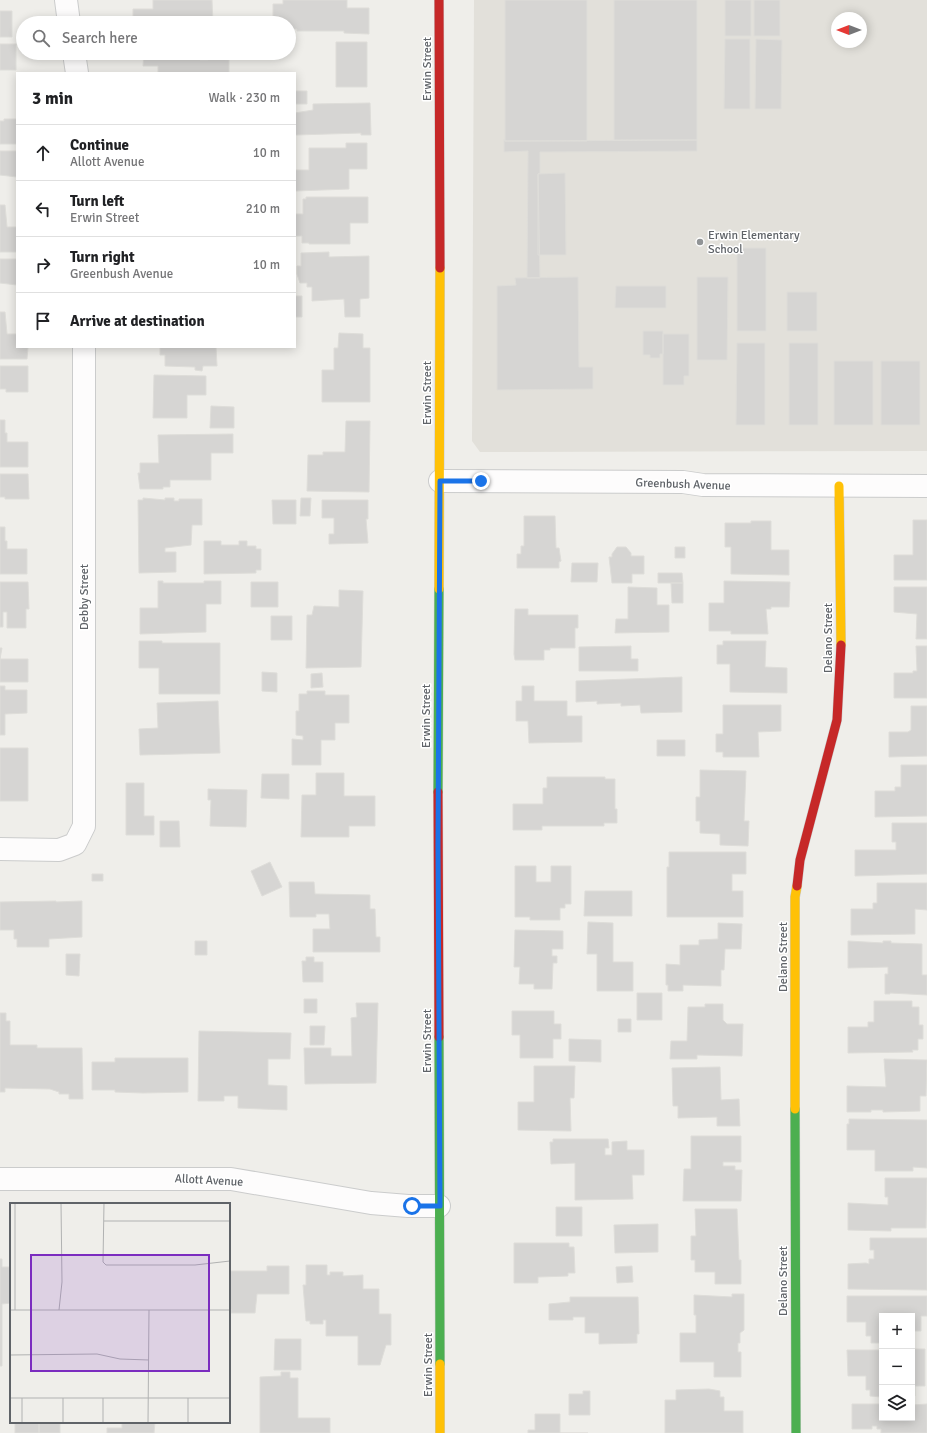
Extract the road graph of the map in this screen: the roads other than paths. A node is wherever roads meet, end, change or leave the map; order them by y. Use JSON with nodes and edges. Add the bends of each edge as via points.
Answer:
{"nodes":[{"id":1,"x":66,"y":0,"type":"edge"},
{"id":2,"x":439,"y":0,"type":"edge"},
{"id":3,"x":68,"y":16,"type":"edge"},
{"id":4,"x":75,"y":60,"type":"edge"},
{"id":5,"x":77,"y":72,"type":"edge"},
{"id":6,"x":84,"y":348,"type":"edge"},
{"id":7,"x":440,"y":481,"type":"junction"},
{"id":8,"x":839,"y":486,"type":"junction"},
{"id":9,"x":927,"y":486,"type":"edge"},
{"id":10,"x":0,"y":849,"type":"edge"},
{"id":11,"x":0,"y":1179,"type":"edge"},
{"id":12,"x":440,"y":1206,"type":"junction"},
{"id":13,"x":440,"y":1433,"type":"edge"},
{"id":14,"x":796,"y":1433,"type":"edge"}],
"edges":[{"from":1,"to":3,"type":"street"},
{"from":2,"to":7,"type":"street","name":"Erwin Street"},
{"from":4,"to":5,"type":"street"},
{"from":6,"to":10,"type":"street","name":"Debby Street","via":[[84,826],[75,844],[59,850]]},
{"from":7,"to":8,"type":"street","name":"Greenbush Avenue","via":[[683,482],[703,485]]},
{"from":7,"to":12,"type":"street","name":"Erwin Street"},
{"from":8,"to":9,"type":"street","name":"Greenbush Avenue"},
{"from":8,"to":14,"type":"street","name":"Delano Street","via":[[841,665],[837,720],[800,860],[794,897]]},
{"from":11,"to":12,"type":"street","name":"Allott Avenue","via":[[232,1179],[371,1203]]},
{"from":12,"to":13,"type":"street","name":"Erwin Street"}]}
